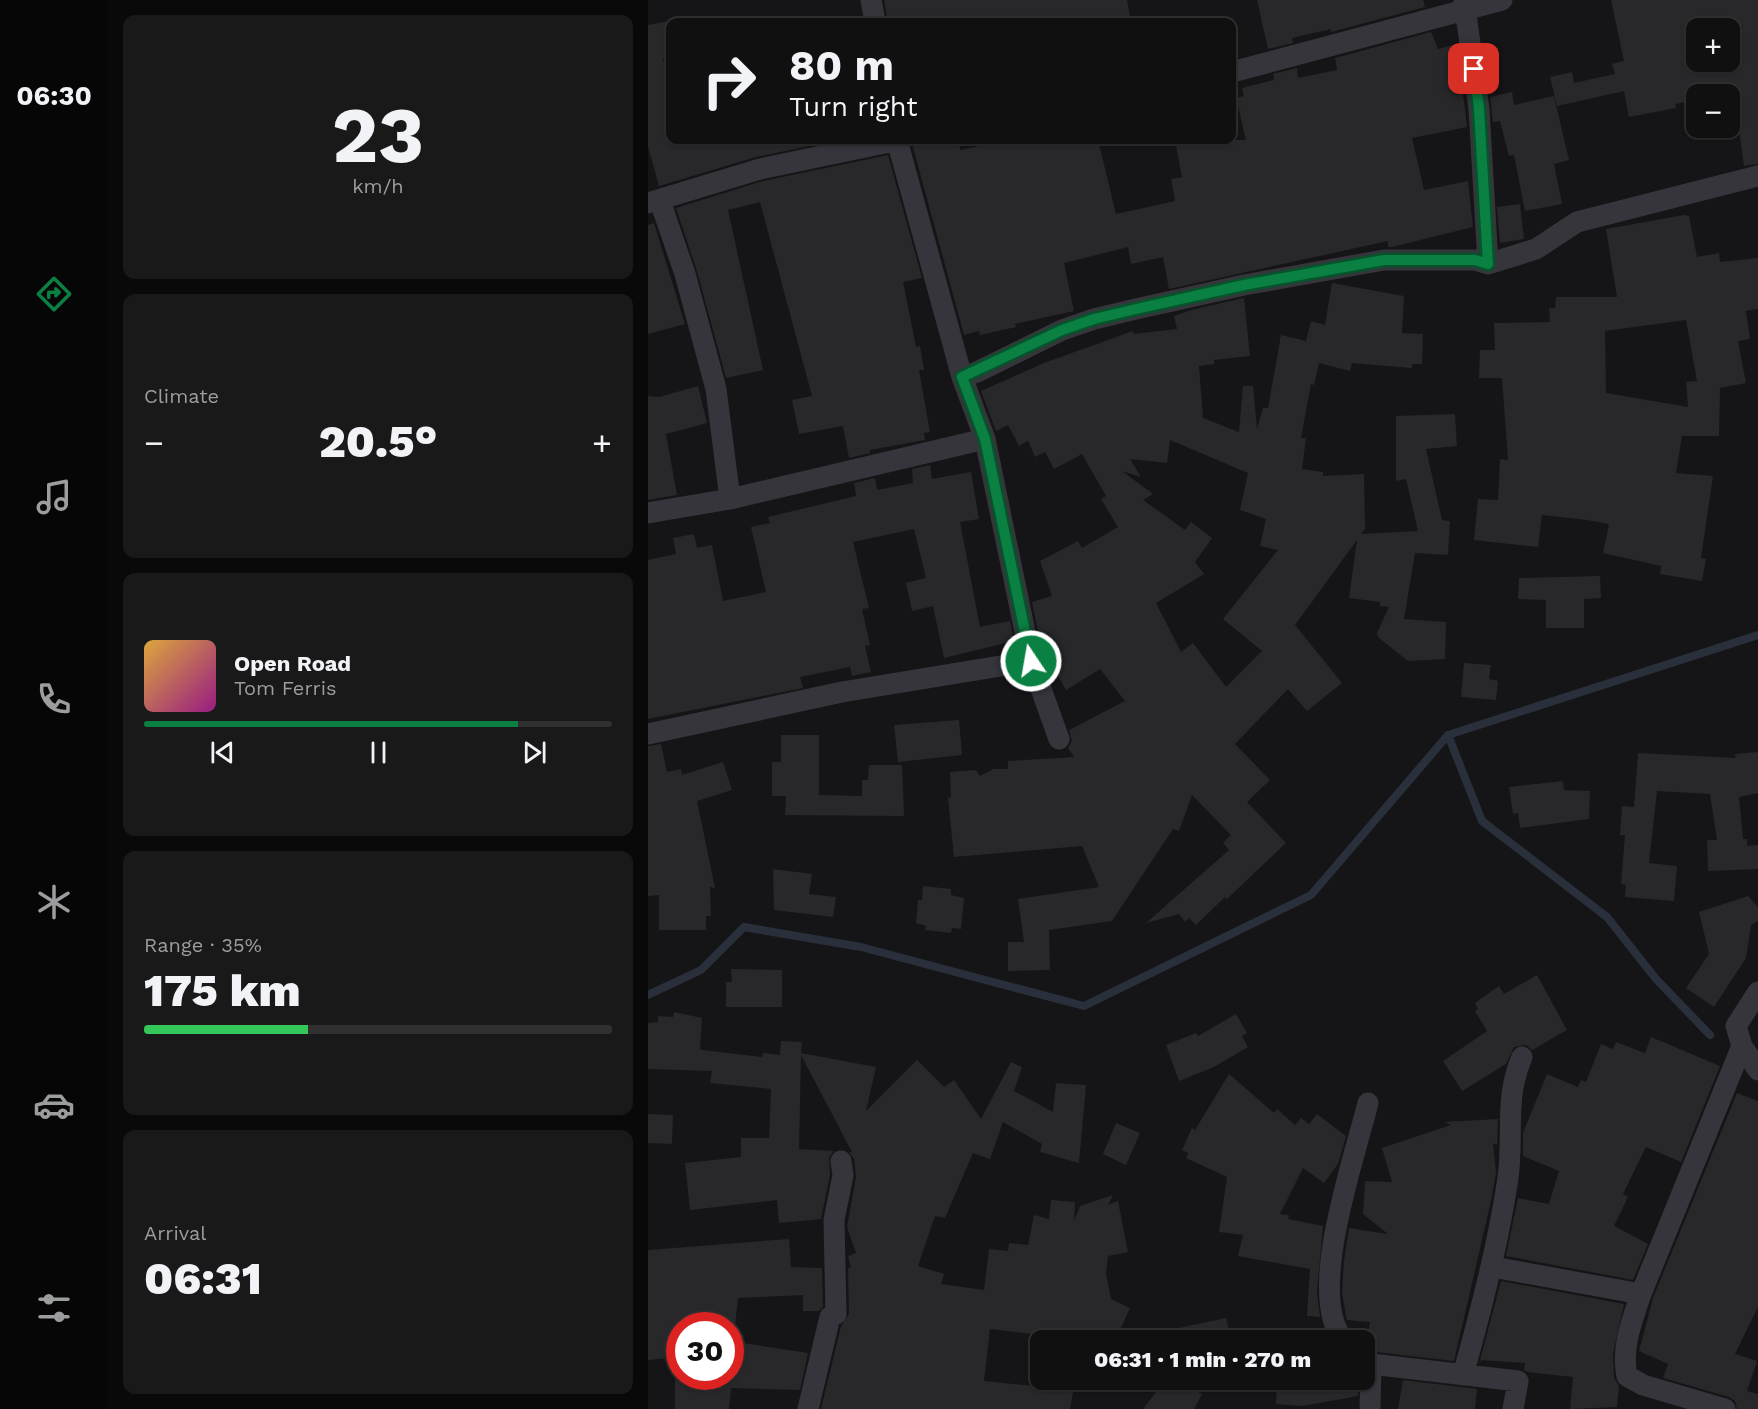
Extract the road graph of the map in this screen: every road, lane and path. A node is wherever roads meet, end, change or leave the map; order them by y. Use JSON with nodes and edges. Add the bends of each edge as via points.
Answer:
{"nodes":[{"id":1,"x":870,"y":0,"type":"edge"},
{"id":2,"x":1502,"y":0,"type":"edge"},
{"id":3,"x":1465,"y":4,"type":"edge"},
{"id":4,"x":874,"y":18,"type":"edge"},
{"id":5,"x":1236,"y":71,"type":"edge"},
{"id":6,"x":879,"y":144,"type":"edge"},
{"id":7,"x":899,"y":144,"type":"edge"},
{"id":8,"x":1758,"y":176,"type":"edge"},
{"id":9,"x":654,"y":202,"type":"edge"},
{"id":10,"x":1488,"y":264,"type":"junction"},
{"id":11,"x":962,"y":377,"type":"junction"},
{"id":12,"x":985,"y":439,"type":"junction"},
{"id":13,"x":730,"y":499,"type":"junction"},
{"id":14,"x":648,"y":513,"type":"edge"},
{"id":15,"x":1031,"y":661,"type":"junction"},
{"id":16,"x":648,"y":734,"type":"edge"},
{"id":17,"x":1059,"y":740,"type":"dead end"},
{"id":18,"x":1758,"y":992,"type":"edge"},
{"id":19,"x":1742,"y":1046,"type":"junction"},
{"id":20,"x":1522,"y":1057,"type":"dead end"},
{"id":21,"x":1758,"y":1070,"type":"edge"},
{"id":22,"x":1368,"y":1103,"type":"dead end"},
{"id":23,"x":841,"y":1161,"type":"dead end"},
{"id":24,"x":1493,"y":1267,"type":"junction"},
{"id":25,"x":1641,"y":1294,"type":"junction"},
{"id":26,"x":1336,"y":1330,"type":"edge"},
{"id":27,"x":1375,"y":1363,"type":"edge"},
{"id":28,"x":1463,"y":1375,"type":"junction"},
{"id":29,"x":1369,"y":1390,"type":"edge"},
{"id":30,"x":808,"y":1409,"type":"edge"},
{"id":31,"x":1370,"y":1409,"type":"edge"},
{"id":32,"x":1513,"y":1409,"type":"edge"},
{"id":33,"x":1725,"y":1409,"type":"edge"}],
"edges":[{"from":1,"to":4,"type":"street"},
{"from":2,"to":3,"type":"street"},
{"from":3,"to":5,"type":"street"},
{"from":3,"to":10,"type":"street","via":[[1479,109]]},
{"from":6,"to":9,"type":"street","via":[[760,169]]},
{"from":7,"to":11,"type":"street"},
{"from":8,"to":10,"type":"street","via":[[1577,222],[1536,249]]},
{"from":9,"to":13,"type":"street","via":[[686,274],[716,389]]},
{"from":10,"to":11,"type":"street","via":[[1475,260],[1384,260],[1244,285],[1094,319]]},
{"from":11,"to":12,"type":"street"},
{"from":12,"to":13,"type":"street"},
{"from":12,"to":15,"type":"street"},
{"from":13,"to":14,"type":"street"},
{"from":15,"to":16,"type":"street","via":[[842,692]]},
{"from":15,"to":17,"type":"street"},
{"from":18,"to":19,"type":"street","via":[[1737,1026]]},
{"from":19,"to":21,"type":"street"},
{"from":19,"to":25,"type":"street"},
{"from":20,"to":24,"type":"street","via":[[1512,1080],[1511,1154]]},
{"from":22,"to":26,"type":"street","via":[[1336,1226],[1329,1300]]},
{"from":23,"to":30,"type":"street","via":[[843,1175],[834,1220],[836,1314],[830,1317]]},
{"from":24,"to":25,"type":"street"},
{"from":24,"to":28,"type":"street"},
{"from":25,"to":33,"type":"street","via":[[1626,1346],[1627,1377]]},
{"from":27,"to":28,"type":"street"},
{"from":28,"to":32,"type":"street","via":[[1518,1382]]},
{"from":29,"to":31,"type":"street"}]}
